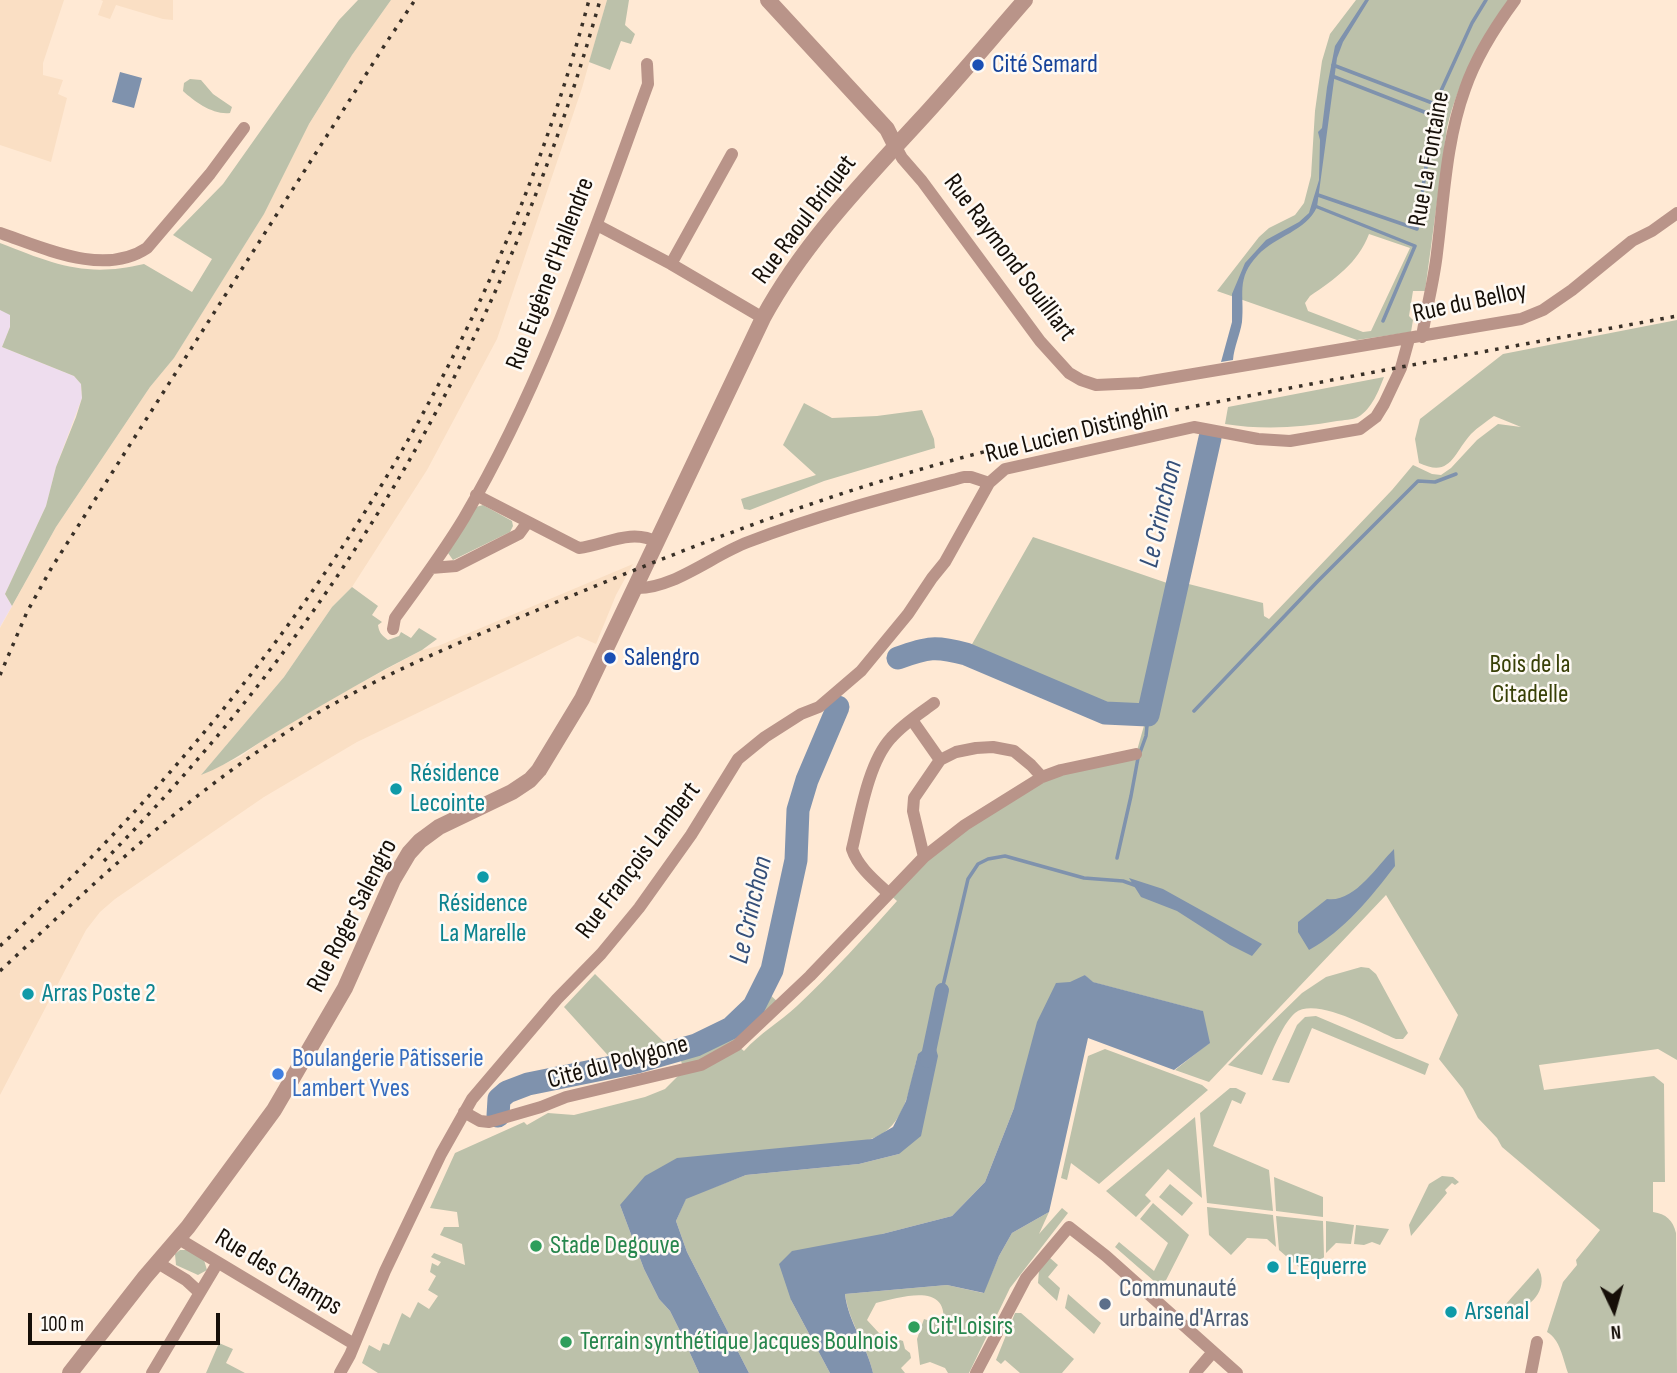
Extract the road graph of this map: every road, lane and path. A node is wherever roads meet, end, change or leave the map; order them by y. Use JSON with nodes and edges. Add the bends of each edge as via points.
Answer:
{"nodes":[{"id":1,"x":768,"y":0,"type":"edge"},
{"id":2,"x":1025,"y":0,"type":"edge"},
{"id":3,"x":1515,"y":0,"type":"edge"},
{"id":4,"x":647,"y":64,"type":"dead end"},
{"id":5,"x":244,"y":128,"type":"dead end"},
{"id":6,"x":895,"y":145,"type":"junction"},
{"id":7,"x":732,"y":154,"type":"dead end"},
{"id":8,"x":1677,"y":213,"type":"edge"},
{"id":9,"x":597,"y":225,"type":"junction"},
{"id":10,"x":0,"y":233,"type":"edge"},
{"id":11,"x":671,"y":264,"type":"junction"},
{"id":12,"x":763,"y":318,"type":"junction"},
{"id":13,"x":1415,"y":338,"type":"junction"},
{"id":14,"x":1217,"y":370,"type":"joint"},
{"id":15,"x":989,"y":483,"type":"junction"},
{"id":16,"x":476,"y":495,"type":"junction"},
{"id":17,"x":527,"y":523,"type":"junction"},
{"id":18,"x":657,"y":542,"type":"junction"},
{"id":19,"x":431,"y":568,"type":"junction"},
{"id":20,"x":635,"y":588,"type":"junction"},
{"id":21,"x":393,"y":629,"type":"dead end"},
{"id":22,"x":934,"y":703,"type":"dead end"},
{"id":23,"x":912,"y":720,"type":"junction"},
{"id":24,"x":1136,"y":754,"type":"dead end"},
{"id":25,"x":940,"y":760,"type":"junction"},
{"id":26,"x":1042,"y":777,"type":"junction"},
{"id":27,"x":924,"y":857,"type":"junction"},
{"id":28,"x":888,"y":893,"type":"junction"},
{"id":29,"x":464,"y":1112,"type":"junction"},
{"id":30,"x":179,"y":1239,"type":"junction"},
{"id":31,"x":158,"y":1264,"type":"junction"},
{"id":32,"x":217,"y":1264,"type":"junction"},
{"id":33,"x":199,"y":1292,"type":"junction"},
{"id":34,"x":1537,"y":1342,"type":"dead end"},
{"id":35,"x":354,"y":1344,"type":"junction"},
{"id":36,"x":1213,"y":1352,"type":"junction"},
{"id":37,"x":70,"y":1373,"type":"edge"},
{"id":38,"x":152,"y":1373,"type":"edge"},
{"id":39,"x":340,"y":1373,"type":"edge"},
{"id":40,"x":976,"y":1373,"type":"edge"},
{"id":41,"x":1195,"y":1373,"type":"edge"},
{"id":42,"x":1237,"y":1373,"type":"edge"},
{"id":43,"x":1531,"y":1373,"type":"edge"}],
"edges":[{"from":1,"to":6,"type":"street","via":[[887,128]]},
{"from":2,"to":6,"type":"street","name":"Rue Raoul Briquet"},
{"from":3,"to":13,"type":"street","name":"Rue La Fontaine","via":[[1465,87],[1456,118],[1436,264]]},
{"from":4,"to":9,"type":"street","name":"Rue Eugène d'Hallendre","via":[[648,84]]},
{"from":5,"to":10,"type":"street","via":[[141,252],[122,259],[88,259]]},
{"from":6,"to":12,"type":"street","name":"Rue Raoul Briquet","via":[[797,262]]},
{"from":6,"to":14,"type":"street","name":"Rue Raymond Souilliart","via":[[1040,341],[1069,373],[1096,386],[1120,386]]},
{"from":7,"to":11,"type":"street"},
{"from":8,"to":13,"type":"street","name":"Rue du Belloy","via":[[1532,316]]},
{"from":9,"to":11,"type":"street"},
{"from":9,"to":16,"type":"street","name":"Rue Eugène d'Hallendre","via":[[529,392]]},
{"from":11,"to":12,"type":"street"},
{"from":12,"to":18,"type":"street","name":"Rue Raoul Briquet"},
{"from":13,"to":14,"type":"street","name":"Rue du Belloy"},
{"from":13,"to":15,"type":"street","name":"Rue Lucien Distinghin","via":[[1376,418],[1360,429],[1290,441],[1194,427],[1005,469]]},
{"from":15,"to":20,"type":"street","name":"Rue Lucien Distinghin","via":[[964,477],[916,490],[746,543],[666,583]]},
{"from":15,"to":29,"type":"street","name":"Rue François Lambert","via":[[945,562],[862,671],[819,707],[765,737],[738,759],[639,908],[556,999]]},
{"from":16,"to":17,"type":"street"},
{"from":16,"to":19,"type":"street","name":"Rue Eugène d'Hallendre"},
{"from":17,"to":18,"type":"street","via":[[579,548],[633,536]]},
{"from":17,"to":19,"type":"street","via":[[519,534],[456,566]]},
{"from":18,"to":20,"type":"street","name":"Rue Roger Salengro"},
{"from":19,"to":21,"type":"street","name":"Rue Eugène d'Hallendre","via":[[395,618]]},
{"from":20,"to":30,"type":"street","name":"Rue Roger Salengro","via":[[582,699],[530,780],[439,827],[404,860],[330,1017],[274,1110]]},
{"from":22,"to":23,"type":"street"},
{"from":23,"to":25,"type":"street"},
{"from":23,"to":28,"type":"street","via":[[889,740],[878,759],[852,849],[855,859]]},
{"from":24,"to":26,"type":"street","name":"Cité du Polygone"},
{"from":25,"to":26,"type":"street","via":[[956,752],[993,747],[1014,751]]},
{"from":25,"to":27,"type":"street","via":[[914,798]]},
{"from":26,"to":27,"type":"street","name":"Cité du Polygone"},
{"from":27,"to":28,"type":"street","name":"Cité du Polygone"},
{"from":28,"to":29,"type":"street","name":"Cité du Polygone","via":[[762,1023],[737,1045],[701,1065],[566,1097],[489,1122]]},
{"from":29,"to":35,"type":"street","name":"Rue François Lambert"},
{"from":30,"to":31,"type":"street","name":"Rue Roger Salengro"},
{"from":30,"to":32,"type":"street","name":"Rue des Champs"},
{"from":31,"to":33,"type":"street","name":"Rue des Champs"},
{"from":31,"to":37,"type":"street","name":"Rue Roger Salengro"},
{"from":32,"to":33,"type":"street"},
{"from":32,"to":35,"type":"street","name":"Rue des Champs"},
{"from":33,"to":38,"type":"street"},
{"from":34,"to":43,"type":"street"},
{"from":35,"to":39,"type":"street","name":"Rue François Lambert"},
{"from":36,"to":40,"type":"street","via":[[1069,1227],[1026,1278]]},
{"from":36,"to":41,"type":"street"},
{"from":36,"to":42,"type":"street"}]}
